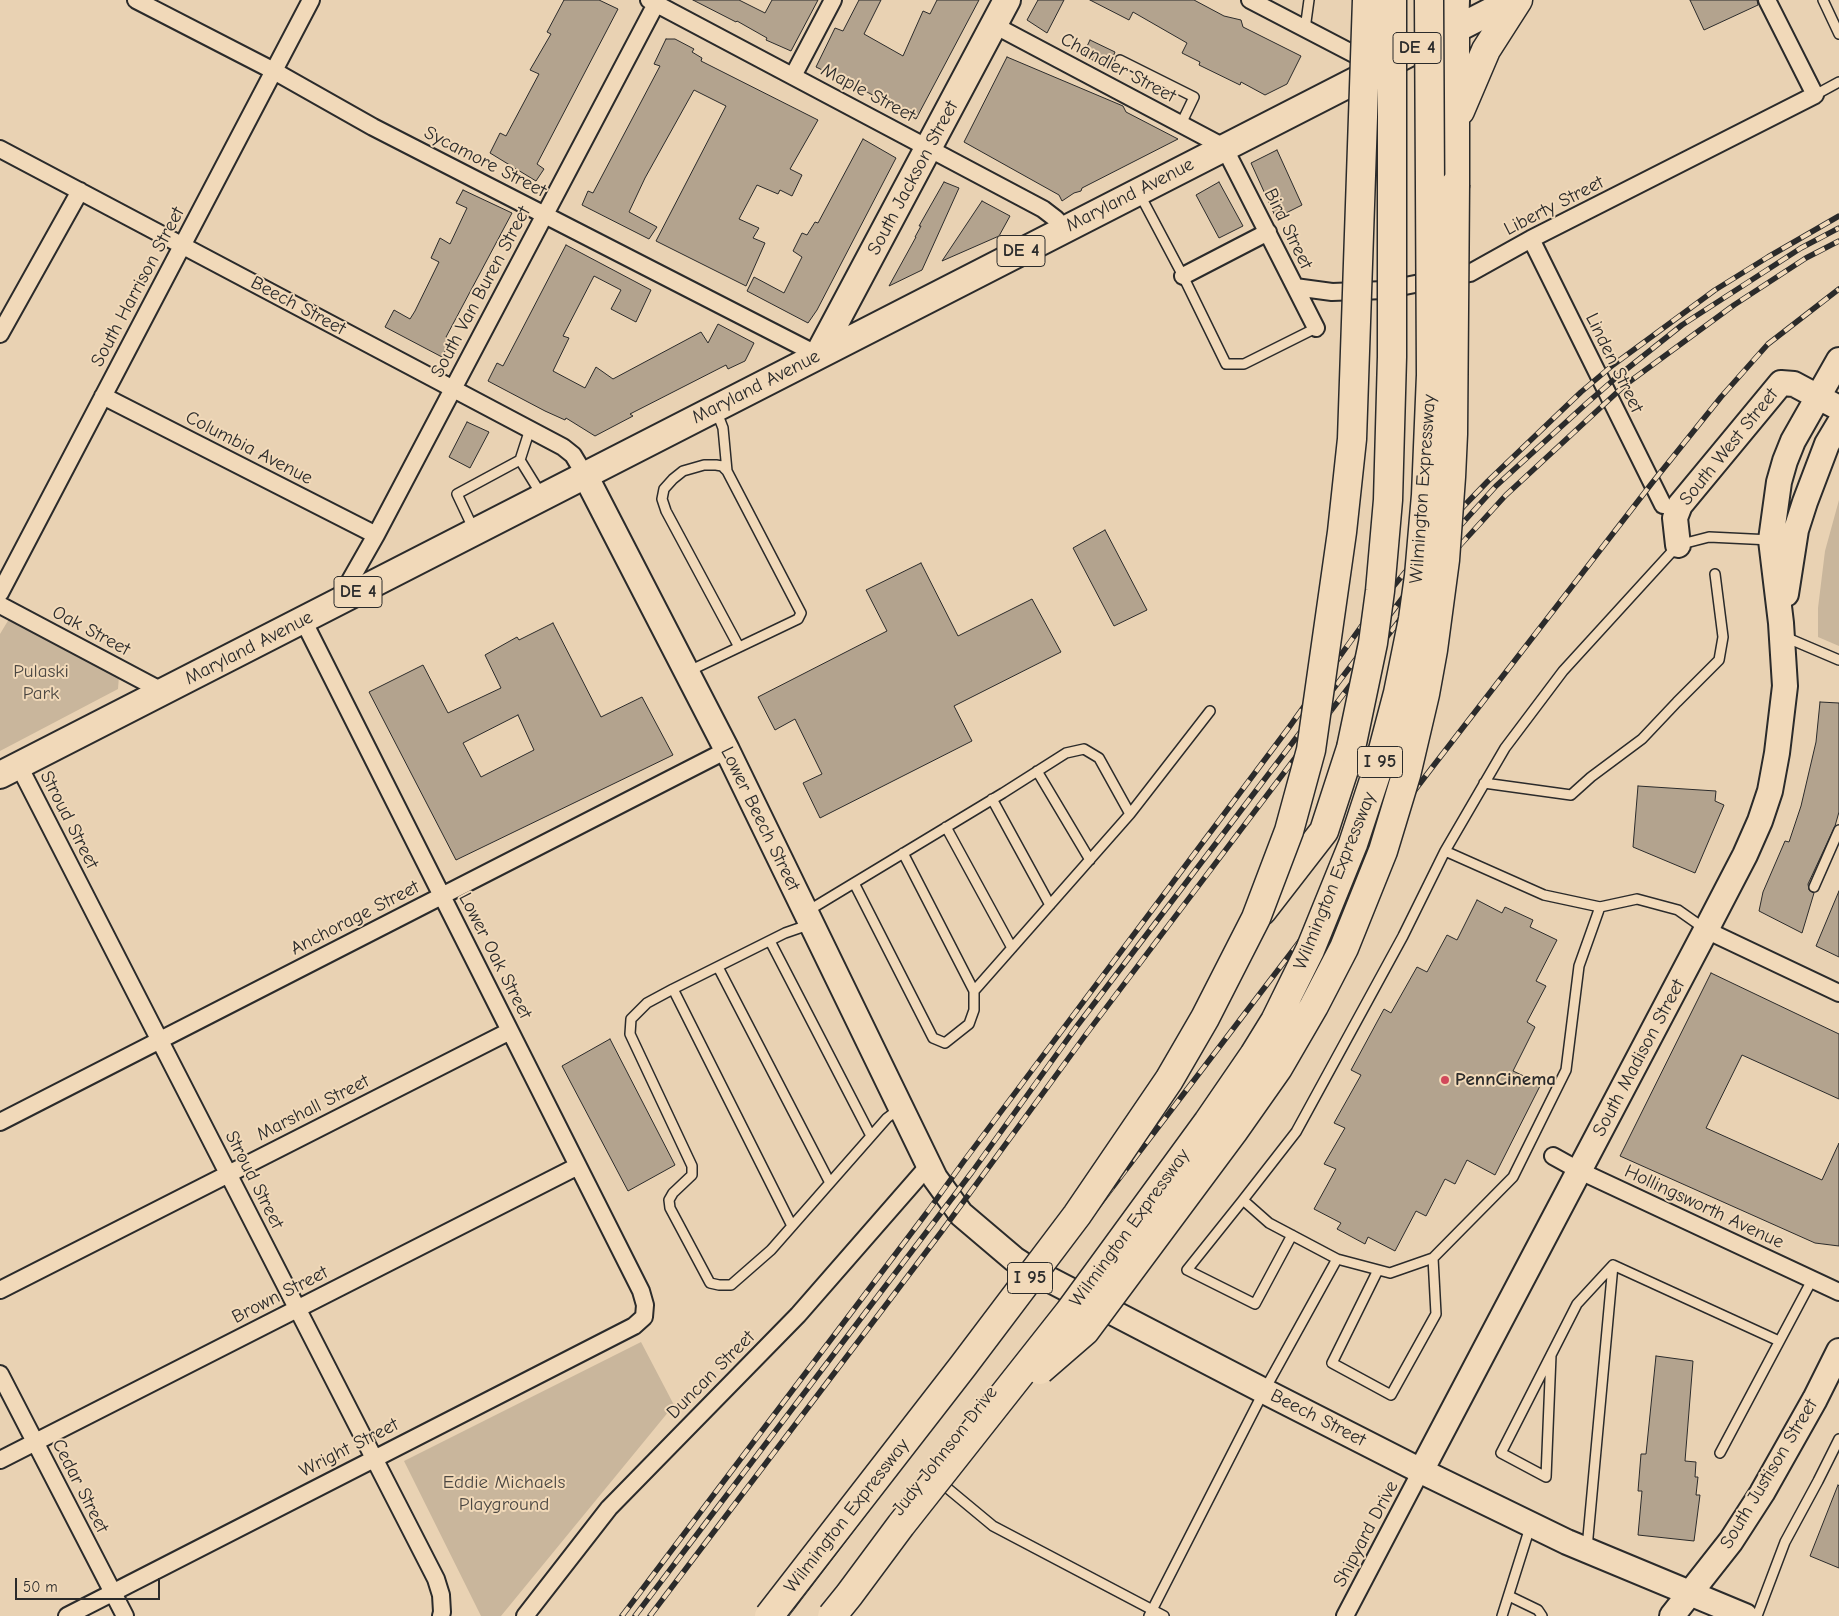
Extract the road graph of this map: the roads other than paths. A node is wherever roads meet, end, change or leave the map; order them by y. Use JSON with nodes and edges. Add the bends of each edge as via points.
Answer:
{"nodes":[{"id":1,"x":136,"y":0,"type":"edge"},
{"id":2,"x":311,"y":0,"type":"edge"},
{"id":3,"x":833,"y":0,"type":"edge"},
{"id":4,"x":1007,"y":0,"type":"edge"},
{"id":5,"x":1250,"y":0,"type":"edge"},
{"id":6,"x":1310,"y":0,"type":"edge"},
{"id":7,"x":1367,"y":0,"type":"edge"},
{"id":8,"x":1392,"y":0,"type":"edge"},
{"id":9,"x":1429,"y":0,"type":"edge"},
{"id":10,"x":1456,"y":0,"type":"edge"},
{"id":11,"x":1513,"y":0,"type":"edge"},
{"id":12,"x":1518,"y":0,"type":"edge"},
{"id":13,"x":1767,"y":0,"type":"edge"},
{"id":14,"x":1823,"y":0,"type":"edge"},
{"id":15,"x":654,"y":1,"type":"edge"},
{"id":16,"x":994,"y":25,"type":"junction"},
{"id":17,"x":1305,"y":28,"type":"junction"},
{"id":18,"x":1455,"y":28,"type":"junction"},
{"id":19,"x":1839,"y":34,"type":"edge"},
{"id":20,"x":1120,"y":60,"type":"dead end"},
{"id":21,"x":1380,"y":67,"type":"junction"},
{"id":22,"x":274,"y":71,"type":"junction"},
{"id":23,"x":793,"y":76,"type":"junction"},
{"id":24,"x":1839,"y":82,"type":"edge"},
{"id":25,"x":1464,"y":85,"type":"junction"},
{"id":26,"x":1815,"y":95,"type":"junction"},
{"id":27,"x":1181,"y":124,"type":"junction"},
{"id":28,"x":1224,"y":147,"type":"junction"},
{"id":29,"x":929,"y":148,"type":"junction"},
{"id":30,"x":0,"y":149,"type":"edge"},
{"id":31,"x":80,"y":191,"type":"junction"},
{"id":32,"x":1138,"y":191,"type":"junction"},
{"id":33,"x":545,"y":216,"type":"junction"},
{"id":34,"x":1064,"y":229,"type":"junction"},
{"id":35,"x":1268,"y":232,"type":"junction"},
{"id":36,"x":1531,"y":239,"type":"junction"},
{"id":37,"x":182,"y":245,"type":"junction"},
{"id":38,"x":1183,"y":276,"type":"junction"},
{"id":39,"x":1295,"y":287,"type":"junction"},
{"id":40,"x":1316,"y":328,"type":"joint"},
{"id":41,"x":0,"y":334,"type":"edge"},
{"id":42,"x":818,"y":355,"type":"junction"},
{"id":43,"x":1839,"y":360,"type":"edge"},
{"id":44,"x":453,"y":389,"type":"junction"},
{"id":45,"x":103,"y":396,"type":"junction"},
{"id":46,"x":1818,"y":396,"type":"junction"},
{"id":47,"x":716,"y":408,"type":"junction"},
{"id":48,"x":1839,"y":408,"type":"edge"},
{"id":49,"x":1839,"y":424,"type":"edge"},
{"id":50,"x":530,"y":429,"type":"junction"},
{"id":51,"x":520,"y":460,"type":"junction"},
{"id":52,"x":726,"y":471,"type":"junction"},
{"id":53,"x":585,"y":475,"type":"junction"},
{"id":54,"x":543,"y":497,"type":"junction"},
{"id":55,"x":1663,"y":504,"type":"dead end"},
{"id":56,"x":475,"y":532,"type":"junction"},
{"id":57,"x":376,"y":536,"type":"junction"},
{"id":58,"x":1771,"y":540,"type":"junction"},
{"id":59,"x":1678,"y":546,"type":"junction"},
{"id":60,"x":1715,"y":574,"type":"dead end"},
{"id":61,"x":0,"y":593,"type":"edge"},
{"id":62,"x":338,"y":602,"type":"junction"},
{"id":63,"x":0,"y":605,"type":"edge"},
{"id":64,"x":303,"y":620,"type":"junction"},
{"id":65,"x":1782,"y":630,"type":"junction"},
{"id":66,"x":740,"y":647,"type":"junction"},
{"id":67,"x":1839,"y":660,"type":"edge"},
{"id":68,"x":687,"y":672,"type":"junction"},
{"id":69,"x":164,"y":692,"type":"junction"},
{"id":70,"x":1210,"y":710,"type":"dead end"},
{"id":71,"x":727,"y":750,"type":"junction"},
{"id":72,"x":9,"y":771,"type":"edge"},
{"id":73,"x":1037,"y":772,"type":"junction"},
{"id":74,"x":1484,"y":783,"type":"junction"},
{"id":75,"x":992,"y":799,"type":"junction"},
{"id":76,"x":1130,"y":814,"type":"junction"},
{"id":77,"x":946,"y":827,"type":"junction"},
{"id":78,"x":1839,"y":830,"type":"edge"},
{"id":79,"x":1444,"y":851,"type":"junction"},
{"id":80,"x":902,"y":853,"type":"junction"},
{"id":81,"x":1090,"y":860,"type":"junction"},
{"id":82,"x":854,"y":883,"type":"junction"},
{"id":83,"x":1814,"y":887,"type":"dead end"},
{"id":84,"x":442,"y":896,"type":"junction"},
{"id":85,"x":1050,"y":905,"type":"junction"},
{"id":86,"x":1600,"y":907,"type":"junction"},
{"id":87,"x":809,"y":918,"type":"junction"},
{"id":88,"x":1256,"y":918,"type":"junction"},
{"id":89,"x":1706,"y":930,"type":"junction"},
{"id":90,"x":770,"y":941,"type":"junction"},
{"id":91,"x":1012,"y":948,"type":"junction"},
{"id":92,"x":718,"y":967,"type":"junction"},
{"id":93,"x":673,"y":989,"type":"junction"},
{"id":94,"x":974,"y":991,"type":"junction"},
{"id":95,"x":1839,"y":993,"type":"edge"},
{"id":96,"x":510,"y":1031,"type":"junction"},
{"id":97,"x":159,"y":1040,"type":"junction"},
{"id":98,"x":901,"y":1108,"type":"junction"},
{"id":99,"x":0,"y":1122,"type":"edge"},
{"id":100,"x":871,"y":1136,"type":"junction"},
{"id":101,"x":1553,"y":1156,"type":"dead end"},
{"id":102,"x":930,"y":1165,"type":"junction"},
{"id":103,"x":578,"y":1166,"type":"junction"},
{"id":104,"x":1580,"y":1171,"type":"junction"},
{"id":105,"x":228,"y":1174,"type":"junction"},
{"id":106,"x":830,"y":1183,"type":"junction"},
{"id":107,"x":1243,"y":1200,"type":"junction"},
{"id":108,"x":792,"y":1226,"type":"junction"},
{"id":109,"x":1292,"y":1235,"type":"junction"},
{"id":110,"x":1433,"y":1258,"type":"junction"},
{"id":111,"x":1337,"y":1259,"type":"junction"},
{"id":112,"x":1613,"y":1265,"type":"junction"},
{"id":113,"x":1378,"y":1270,"type":"junction"},
{"id":114,"x":1812,"y":1280,"type":"junction"},
{"id":115,"x":0,"y":1290,"type":"edge"},
{"id":116,"x":1072,"y":1290,"type":"junction"},
{"id":117,"x":1839,"y":1292,"type":"edge"},
{"id":118,"x":297,"y":1309,"type":"junction"},
{"id":119,"x":645,"y":1313,"type":"joint"},
{"id":120,"x":1779,"y":1341,"type":"junction"},
{"id":121,"x":1839,"y":1352,"type":"edge"},
{"id":122,"x":1551,"y":1355,"type":"junction"},
{"id":123,"x":0,"y":1374,"type":"edge"},
{"id":124,"x":1264,"y":1391,"type":"junction"},
{"id":125,"x":990,"y":1414,"type":"junction"},
{"id":126,"x":1839,"y":1439,"type":"edge"},
{"id":127,"x":35,"y":1442,"type":"junction"},
{"id":128,"x":1720,"y":1452,"type":"dead end"},
{"id":129,"x":373,"y":1458,"type":"junction"},
{"id":130,"x":0,"y":1460,"type":"edge"},
{"id":131,"x":1421,"y":1471,"type":"junction"},
{"id":132,"x":928,"y":1472,"type":"junction"},
{"id":133,"x":1531,"y":1524,"type":"junction"},
{"id":134,"x":1587,"y":1551,"type":"junction"},
{"id":135,"x":113,"y":1592,"type":"junction"},
{"id":136,"x":1690,"y":1594,"type":"junction"},
{"id":137,"x":1508,"y":1596,"type":"junction"},
{"id":138,"x":1151,"y":1613,"type":"edge"},
{"id":139,"x":67,"y":1616,"type":"edge"},
{"id":140,"x":125,"y":1616,"type":"edge"},
{"id":141,"x":441,"y":1616,"type":"edge"},
{"id":142,"x":525,"y":1616,"type":"edge"},
{"id":143,"x":770,"y":1616,"type":"edge"},
{"id":144,"x":826,"y":1616,"type":"edge"},
{"id":145,"x":832,"y":1616,"type":"edge"},
{"id":146,"x":1164,"y":1616,"type":"edge"},
{"id":147,"x":1346,"y":1616,"type":"edge"},
{"id":148,"x":1502,"y":1616,"type":"edge"},
{"id":149,"x":1542,"y":1616,"type":"edge"},
{"id":150,"x":1672,"y":1616,"type":"edge"},
{"id":151,"x":1745,"y":1616,"type":"edge"},
{"id":152,"x":1757,"y":1616,"type":"edge"}],
"edges":[{"from":1,"to":22,"type":"street","name":"Sycamore Street"},
{"from":2,"to":22,"type":"street","name":"South Harrison Street"},
{"from":3,"to":23,"type":"street"},
{"from":4,"to":16,"type":"main road","name":"South Jackson Street"},
{"from":5,"to":17,"type":"street"},
{"from":6,"to":17,"type":"lane"},
{"from":7,"to":88,"type":"highway","name":"Wilmington Expressway","number":"I 95","bridge":true,"via":[[1352,439],[1342,532],[1311,750],[1289,831]]},
{"from":8,"to":88,"type":"highway","bridge":true,"via":[[1390,452],[1384,549],[1373,643],[1351,748],[1324,831]]},
{"from":9,"to":125,"type":"highway","name":"Wilmington Expressway","number":"I 95","bridge":true,"via":[[1431,375],[1426,496],[1408,648],[1368,802],[1324,916],[1275,1021],[1213,1115],[1138,1219]]},
{"from":10,"to":18,"type":"main road"},
{"from":11,"to":18,"type":"main road","name":"Maryland Avenue","number":"DE 4"},
{"from":12,"to":25,"type":"highway"},
{"from":13,"to":26,"type":"street"},
{"from":14,"to":19,"type":"lane"},
{"from":15,"to":23,"type":"street","name":"Maple Street"},
{"from":15,"to":33,"type":"street","name":"South Van Buren Street"},
{"from":16,"to":27,"type":"street","name":"Chandler Street"},
{"from":16,"to":29,"type":"main road","name":"South Jackson Street"},
{"from":17,"to":21,"type":"street"},
{"from":18,"to":21,"type":"main road","name":"Maryland Avenue","number":"DE 4"},
{"from":18,"to":25,"type":"highway"},
{"from":20,"to":27,"type":"lane","via":[[1194,97]]},
{"from":21,"to":28,"type":"main road","name":"Maryland Avenue","number":"DE 4"},
{"from":22,"to":33,"type":"street","name":"Sycamore Street","via":[[372,127]]},
{"from":22,"to":37,"type":"street","name":"South Harrison Street"},
{"from":23,"to":29,"type":"street","name":"Maple Street"},
{"from":24,"to":26,"type":"lane"},
{"from":25,"to":125,"type":"highway","bridge":true,"via":[[1456,122],[1452,477],[1445,560],[1425,694],[1406,775],[1376,869],[1329,978],[1298,1035],[1257,1098],[1084,1331]]},
{"from":26,"to":36,"type":"street","name":"Liberty Street"},
{"from":27,"to":28,"type":"street","name":"Chandler Street"},
{"from":28,"to":32,"type":"main road","name":"Maryland Avenue","number":"DE 4"},
{"from":28,"to":35,"type":"street","name":"Bird Street"},
{"from":29,"to":34,"type":"street","name":"Maple Street","via":[[1043,209]]},
{"from":29,"to":42,"type":"main road","name":"South Jackson Street"},
{"from":30,"to":31,"type":"street","name":"Beech Street"},
{"from":31,"to":37,"type":"street","name":"Beech Street"},
{"from":31,"to":41,"type":"street"},
{"from":32,"to":34,"type":"main road","name":"Maryland Avenue","number":"DE 4"},
{"from":32,"to":38,"type":"lane"},
{"from":33,"to":42,"type":"street","name":"Sycamore Street"},
{"from":33,"to":44,"type":"street","name":"South Van Buren Street"},
{"from":34,"to":42,"type":"main road","name":"Maryland Avenue","number":"DE 4"},
{"from":35,"to":38,"type":"street"},
{"from":35,"to":39,"type":"street","name":"Bird Street"},
{"from":36,"to":39,"type":"street","name":"Liberty Street","via":[[1470,273],[1385,290],[1332,292]]},
{"from":36,"to":55,"type":"street","name":"Linden Street"},
{"from":37,"to":44,"type":"street","name":"Beech Street"},
{"from":37,"to":45,"type":"street","name":"South Harrison Street"},
{"from":38,"to":40,"type":"lane","via":[[1226,364],[1244,364]]},
{"from":39,"to":40,"type":"street","name":"Bird Street"},
{"from":42,"to":47,"type":"main road","name":"Maryland Avenue","number":"DE 4"},
{"from":43,"to":46,"type":"street","name":"South Madison Street"},
{"from":44,"to":50,"type":"street","name":"Beech Street"},
{"from":44,"to":57,"type":"street","name":"South Van Buren Street"},
{"from":45,"to":57,"type":"street","name":"Columbia Avenue"},
{"from":45,"to":61,"type":"street","name":"South Harrison Street"},
{"from":46,"to":48,"type":"street","name":"South West Street"},
{"from":46,"to":58,"type":"street","name":"South Madison Street","via":[[1785,461]]},
{"from":46,"to":59,"type":"street","name":"South West Street","via":[[1787,382],[1774,390],[1680,505],[1675,518]]},
{"from":47,"to":52,"type":"lane","via":[[723,428]]},
{"from":47,"to":53,"type":"main road","name":"Maryland Avenue","number":"DE 4"},
{"from":49,"to":65,"type":"street","name":"South Madison Street","via":[[1816,471],[1796,530]]},
{"from":50,"to":51,"type":"lane"},
{"from":50,"to":53,"type":"street","name":"Beech Street","via":[[573,454]]},
{"from":51,"to":54,"type":"lane"},
{"from":51,"to":56,"type":"lane","via":[[457,494]]},
{"from":52,"to":66,"type":"lane","via":[[802,613],[798,619]]},
{"from":52,"to":66,"type":"lane","via":[[716,464],[683,471],[664,489],[662,499]]},
{"from":53,"to":54,"type":"main road","name":"Maryland Avenue","number":"DE 4"},
{"from":53,"to":68,"type":"street","name":"Lower Beech Street"},
{"from":54,"to":56,"type":"main road","name":"Maryland Avenue","number":"DE 4"},
{"from":56,"to":62,"type":"main road","name":"Maryland Avenue","number":"DE 4"},
{"from":57,"to":62,"type":"street","name":"South Van Buren Street"},
{"from":58,"to":59,"type":"lane","via":[[1709,537]]},
{"from":58,"to":65,"type":"street","name":"South Madison Street"},
{"from":59,"to":74,"type":"lane","via":[[1563,671],[1505,748]]},
{"from":60,"to":74,"type":"lane","via":[[1723,637],[1719,660],[1642,739],[1571,795]]},
{"from":62,"to":64,"type":"main road","name":"Maryland Avenue","number":"DE 4"},
{"from":63,"to":69,"type":"street","name":"Oak Street"},
{"from":64,"to":69,"type":"main road","name":"Maryland Avenue","number":"DE 4"},
{"from":64,"to":84,"type":"street","name":"Lower Oak Street"},
{"from":65,"to":67,"type":"lane"},
{"from":65,"to":89,"type":"street","name":"South Madison Street","via":[[1783,719],[1770,792],[1744,855]]},
{"from":66,"to":68,"type":"lane"},
{"from":68,"to":71,"type":"street","name":"Lower Beech Street"},
{"from":69,"to":72,"type":"main road","name":"Maryland Avenue","number":"DE 4"},
{"from":70,"to":76,"type":"lane"},
{"from":71,"to":84,"type":"street","name":"Anchorage Street"},
{"from":71,"to":87,"type":"street","name":"Lower Beech Street"},
{"from":72,"to":97,"type":"street","name":"Stroud Street"},
{"from":73,"to":75,"type":"lane"},
{"from":73,"to":76,"type":"lane","via":[[1066,753],[1084,749],[1099,758]]},
{"from":73,"to":81,"type":"lane"},
{"from":74,"to":79,"type":"lane"},
{"from":75,"to":77,"type":"lane"},
{"from":75,"to":85,"type":"lane"},
{"from":76,"to":81,"type":"lane"},
{"from":77,"to":80,"type":"lane"},
{"from":77,"to":91,"type":"lane"},
{"from":78,"to":83,"type":"lane"},
{"from":79,"to":86,"type":"lane","via":[[1544,895]]},
{"from":79,"to":107,"type":"lane","via":[[1404,936],[1296,1132]]},
{"from":80,"to":82,"type":"lane"},
{"from":80,"to":94,"type":"lane"},
{"from":81,"to":85,"type":"lane"},
{"from":82,"to":87,"type":"lane"},
{"from":82,"to":94,"type":"lane","via":[[933,1038],[945,1043],[968,1024],[974,1010]]},
{"from":84,"to":96,"type":"street","name":"Lower Oak Street"},
{"from":84,"to":97,"type":"street","name":"Anchorage Street"},
{"from":85,"to":91,"type":"lane"},
{"from":86,"to":89,"type":"lane","via":[[1638,898],[1678,910]]},
{"from":86,"to":110,"type":"lane","via":[[1580,966],[1566,1070],[1514,1178]]},
{"from":87,"to":90,"type":"lane"},
{"from":87,"to":98,"type":"street","name":"Lower Beech Street"},
{"from":88,"to":143,"type":"highway","name":"Wilmington Expressway","number":"I 95","bridge":true,"via":[[1174,1072],[1077,1215]]},
{"from":89,"to":95,"type":"street"},
{"from":89,"to":104,"type":"street","name":"South Madison Street"},
{"from":90,"to":92,"type":"lane"},
{"from":90,"to":100,"type":"lane"},
{"from":91,"to":94,"type":"lane"},
{"from":92,"to":93,"type":"lane"},
{"from":92,"to":106,"type":"lane"},
{"from":93,"to":108,"type":"lane"},
{"from":93,"to":108,"type":"lane","via":[[647,1003],[631,1019],[630,1026],[630,1034],[692,1166],[692,1174],[672,1193],[670,1208],[710,1283],[719,1286],[731,1286]]},
{"from":96,"to":103,"type":"street","name":"Lower Oak Street"},
{"from":96,"to":105,"type":"street","name":"Marshall Street"},
{"from":97,"to":99,"type":"street","name":"Anchorage Street"},
{"from":97,"to":105,"type":"street","name":"Stroud Street"},
{"from":98,"to":100,"type":"lane"},
{"from":98,"to":102,"type":"street","name":"Lower Beech Street"},
{"from":100,"to":106,"type":"lane"},
{"from":101,"to":104,"type":"street","name":"Hollingsworth Avenue"},
{"from":102,"to":116,"type":"street","name":"Beech Street","via":[[935,1178],[961,1214],[989,1239],[1014,1259]]},
{"from":102,"to":142,"type":"street","name":"Duncan Street","via":[[798,1316],[608,1508]]},
{"from":103,"to":118,"type":"street","name":"Brown Street"},
{"from":103,"to":119,"type":"street","name":"Lower Oak Street","via":[[641,1291]]},
{"from":104,"to":114,"type":"street","name":"Hollingsworth Avenue"},
{"from":104,"to":131,"type":"street","name":"South Madison Street"},
{"from":105,"to":115,"type":"street","name":"Marshall Street"},
{"from":105,"to":118,"type":"street","name":"Stroud Street"},
{"from":106,"to":108,"type":"lane"},
{"from":107,"to":109,"type":"lane","via":[[1268,1223]]},
{"from":107,"to":109,"type":"lane","via":[[1187,1270],[1255,1304]]},
{"from":109,"to":111,"type":"lane"},
{"from":110,"to":113,"type":"lane","via":[[1390,1273]]},
{"from":110,"to":113,"type":"lane","via":[[1436,1314],[1392,1395],[1332,1363]]},
{"from":111,"to":113,"type":"lane"},
{"from":111,"to":124,"type":"lane"},
{"from":112,"to":120,"type":"lane"},
{"from":112,"to":122,"type":"lane","via":[[1578,1304]]},
{"from":112,"to":134,"type":"lane"},
{"from":114,"to":117,"type":"street","name":"Hollingsworth Avenue"},
{"from":114,"to":120,"type":"lane"},
{"from":116,"to":124,"type":"street","name":"Beech Street"},
{"from":116,"to":132,"type":"street","name":"Judy Johnson Drive"},
{"from":118,"to":127,"type":"street","name":"Brown Street"},
{"from":118,"to":129,"type":"street","name":"Stroud Street"},
{"from":119,"to":129,"type":"street","name":"Wright Street","via":[[634,1326]]},
{"from":120,"to":128,"type":"lane"},
{"from":121,"to":136,"type":"street","name":"South Justison Street","via":[[1762,1493]]},
{"from":122,"to":122,"type":"lane","via":[[1501,1452],[1546,1477],[1547,1449]]},
{"from":123,"to":127,"type":"street","name":"Cedar Street"},
{"from":124,"to":131,"type":"street","name":"Beech Street"},
{"from":124,"to":138,"type":"lane"},
{"from":125,"to":145,"type":"highway","name":"Wilmington Expressway","number":"I 95","bridge":true},
{"from":126,"to":152,"type":"lane","via":[[1785,1542]]},
{"from":127,"to":130,"type":"street","name":"Brown Street"},
{"from":127,"to":135,"type":"street","name":"Cedar Street"},
{"from":129,"to":135,"type":"street","name":"Wright Street"},
{"from":129,"to":141,"type":"street","name":"Stroud Street","via":[[436,1579]]},
{"from":131,"to":133,"type":"street","name":"Beech Street"},
{"from":131,"to":147,"type":"street","name":"Shipyard Drive"},
{"from":132,"to":138,"type":"lane","via":[[993,1526]]},
{"from":132,"to":144,"type":"street","name":"Judy Johnson Drive","via":[[832,1597]]},
{"from":133,"to":134,"type":"street","name":"Beech Street"},
{"from":133,"to":137,"type":"lane"},
{"from":134,"to":136,"type":"street","name":"Beech Street"},
{"from":135,"to":139,"type":"street","name":"Wright Street"},
{"from":135,"to":140,"type":"street","name":"Cedar Street"},
{"from":136,"to":150,"type":"street","name":"South Justison Street"},
{"from":136,"to":151,"type":"street","name":"Beech Street"},
{"from":137,"to":148,"type":"lane"},
{"from":137,"to":149,"type":"lane","via":[[1538,1610]]},
{"from":138,"to":146,"type":"lane"}]}
